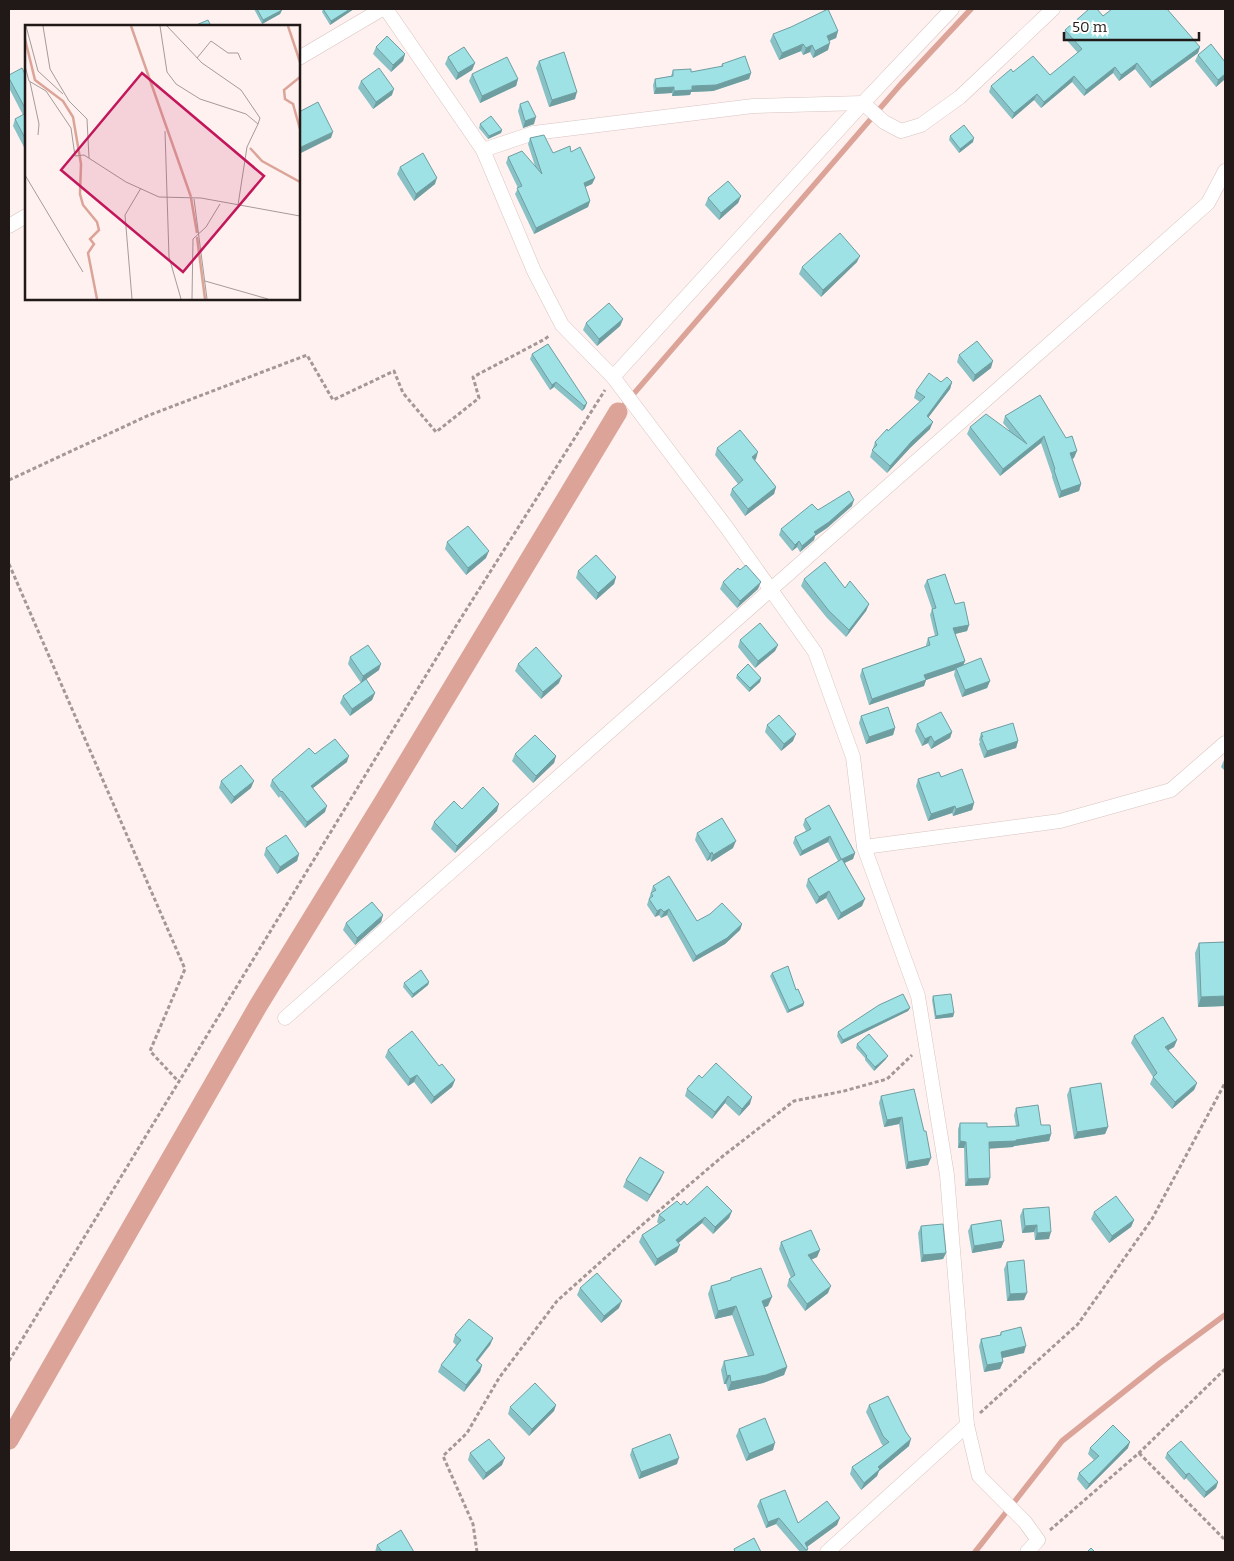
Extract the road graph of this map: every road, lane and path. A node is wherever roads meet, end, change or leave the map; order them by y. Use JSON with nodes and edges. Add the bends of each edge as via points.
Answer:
{"nodes":[{"id":1,"x":384,"y":9,"type":"edge"},
{"id":2,"x":952,"y":9,"type":"edge"},
{"id":3,"x":1052,"y":9,"type":"edge"},
{"id":4,"x":300,"y":57,"type":"edge"},
{"id":5,"x":866,"y":106,"type":"junction"},
{"id":6,"x":483,"y":150,"type":"junction"},
{"id":7,"x":1225,"y":170,"type":"edge"},
{"id":8,"x":25,"y":217,"type":"edge"},
{"id":9,"x":9,"y":226,"type":"edge"},
{"id":10,"x":562,"y":325,"type":"junction"},
{"id":11,"x":613,"y":377,"type":"junction"},
{"id":12,"x":9,"y":480,"type":"edge"},
{"id":13,"x":9,"y":564,"type":"edge"},
{"id":14,"x":771,"y":589,"type":"junction"},
{"id":15,"x":1225,"y":743,"type":"edge"},
{"id":16,"x":864,"y":847,"type":"junction"},
{"id":17,"x":285,"y":1018,"type":"dead end"},
{"id":18,"x":926,"y":1042,"type":"junction"},
{"id":19,"x":178,"y":1081,"type":"junction"},
{"id":20,"x":1225,"y":1083,"type":"edge"},
{"id":21,"x":9,"y":1361,"type":"edge"},
{"id":22,"x":1225,"y":1369,"type":"edge"},
{"id":23,"x":967,"y":1425,"type":"junction"},
{"id":24,"x":1139,"y":1453,"type":"junction"},
{"id":25,"x":1038,"y":1540,"type":"junction"},
{"id":26,"x":1225,"y":1540,"type":"edge"},
{"id":27,"x":478,"y":1552,"type":"edge"},
{"id":28,"x":827,"y":1552,"type":"edge"},
{"id":29,"x":1027,"y":1552,"type":"edge"}],
"edges":[{"from":1,"to":4,"type":"street"},
{"from":1,"to":6,"type":"street"},
{"from":2,"to":5,"type":"street"},
{"from":3,"to":5,"type":"street","via":[[960,97],[922,125],[902,131]]},
{"from":5,"to":6,"type":"street","via":[[753,106],[534,133]]},
{"from":5,"to":11,"type":"street"},
{"from":6,"to":10,"type":"street","via":[[534,271]]},
{"from":7,"to":14,"type":"street","via":[[1208,203]]},
{"from":8,"to":9,"type":"street"},
{"from":10,"to":11,"type":"street"},
{"from":10,"to":12,"type":"path","via":[[545,339],[473,377],[479,398],[436,432],[403,393],[394,371],[333,400],[307,355],[147,416]]},
{"from":11,"to":14,"type":"street"},
{"from":11,"to":19,"type":"path","via":[[456,626]]},
{"from":13,"to":19,"type":"path","via":[[185,970],[150,1051]]},
{"from":14,"to":16,"type":"street","via":[[815,652],[847,740],[853,757]]},
{"from":14,"to":17,"type":"street"},
{"from":15,"to":16,"type":"street","via":[[1171,790],[1060,821]]},
{"from":16,"to":18,"type":"street","via":[[918,996]]},
{"from":18,"to":23,"type":"street","via":[[946,1175]]},
{"from":18,"to":27,"type":"path","via":[[886,1078],[794,1101],[634,1231],[557,1301],[499,1378],[468,1433],[443,1456],[474,1524]]},
{"from":19,"to":21,"type":"path"},
{"from":20,"to":23,"type":"path","via":[[1152,1219],[1078,1324]]},
{"from":22,"to":24,"type":"path"},
{"from":23,"to":25,"type":"street","via":[[979,1476],[1026,1522]]},
{"from":23,"to":28,"type":"street"},
{"from":24,"to":25,"type":"path"},
{"from":24,"to":26,"type":"path"},
{"from":25,"to":29,"type":"street"}]}
